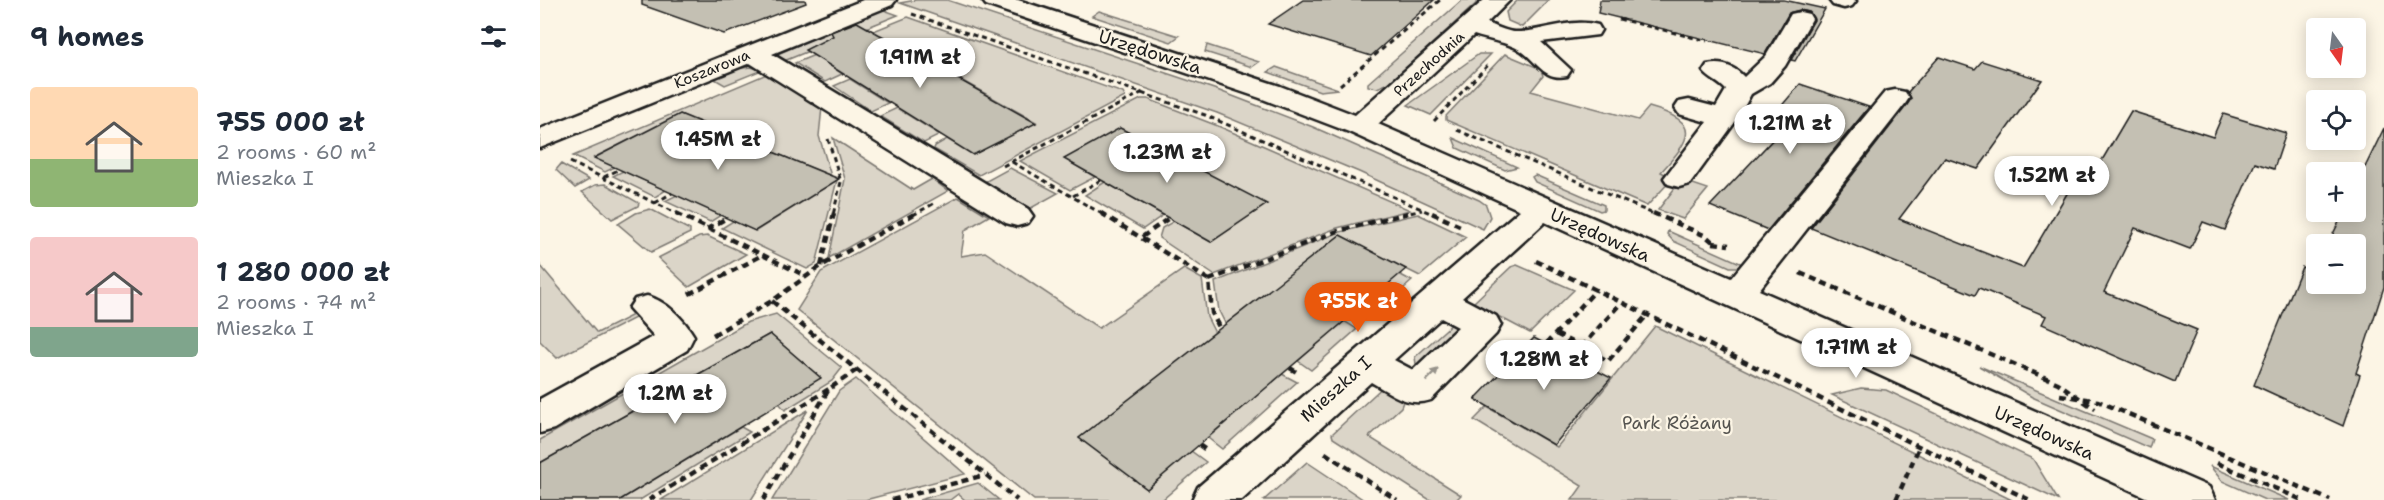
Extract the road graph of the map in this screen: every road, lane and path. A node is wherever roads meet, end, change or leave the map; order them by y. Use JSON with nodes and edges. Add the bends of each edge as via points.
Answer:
{"nodes":[{"id":1,"x":884,"y":0,"type":"edge"},
{"id":2,"x":994,"y":0,"type":"edge"},
{"id":3,"x":1440,"y":0,"type":"edge"},
{"id":4,"x":1498,"y":0,"type":"edge"},
{"id":5,"x":909,"y":13,"type":"dead end"},
{"id":6,"x":1800,"y":19,"type":"dead end"},
{"id":7,"x":1599,"y":23,"type":"joint"},
{"id":8,"x":1470,"y":26,"type":"junction"},
{"id":9,"x":1514,"y":39,"type":"junction"},
{"id":10,"x":1709,"y":41,"type":"dead end"},
{"id":11,"x":751,"y":53,"type":"junction"},
{"id":12,"x":1558,"y":70,"type":"dead end"},
{"id":13,"x":1716,"y":71,"type":"dead end"},
{"id":14,"x":1341,"y":85,"type":"dead end"},
{"id":15,"x":1740,"y":89,"type":"junction"},
{"id":16,"x":1143,"y":92,"type":"junction"},
{"id":17,"x":1895,"y":98,"type":"dead end"},
{"id":18,"x":832,"y":103,"type":"junction"},
{"id":19,"x":1383,"y":106,"type":"junction"},
{"id":20,"x":1689,"y":108,"type":"dead end"},
{"id":21,"x":1426,"y":117,"type":"dead end"},
{"id":22,"x":1724,"y":118,"type":"junction"},
{"id":23,"x":1434,"y":121,"type":"junction"},
{"id":24,"x":1359,"y":126,"type":"junction"},
{"id":25,"x":1456,"y":130,"type":"dead end"},
{"id":26,"x":1451,"y":133,"type":"dead end"},
{"id":27,"x":540,"y":139,"type":"edge"},
{"id":28,"x":563,"y":158,"type":"dead end"},
{"id":29,"x":1011,"y":162,"type":"junction"},
{"id":30,"x":620,"y":169,"type":"dead end"},
{"id":31,"x":603,"y":177,"type":"junction"},
{"id":32,"x":1679,"y":178,"type":"dead end"},
{"id":33,"x":1101,"y":180,"type":"dead end"},
{"id":34,"x":965,"y":187,"type":"junction"},
{"id":35,"x":672,"y":193,"type":"dead end"},
{"id":36,"x":1072,"y":196,"type":"junction"},
{"id":37,"x":1601,"y":199,"type":"dead end"},
{"id":38,"x":654,"y":203,"type":"junction"},
{"id":39,"x":1542,"y":208,"type":"junction"},
{"id":40,"x":1423,"y":210,"type":"junction"},
{"id":41,"x":1017,"y":216,"type":"dead end"},
{"id":42,"x":727,"y":218,"type":"dead end"},
{"id":43,"x":1169,"y":218,"type":"dead end"},
{"id":44,"x":1461,"y":226,"type":"dead end"},
{"id":45,"x":706,"y":229,"type":"junction"},
{"id":46,"x":1142,"y":237,"type":"junction"},
{"id":47,"x":1702,"y":242,"type":"dead end"},
{"id":48,"x":1714,"y":243,"type":"junction"},
{"id":49,"x":1528,"y":257,"type":"dead end"},
{"id":50,"x":1762,"y":263,"type":"junction"},
{"id":51,"x":821,"y":266,"type":"junction"},
{"id":52,"x":807,"y":277,"type":"junction"},
{"id":53,"x":1209,"y":280,"type":"junction"},
{"id":54,"x":1596,"y":290,"type":"junction"},
{"id":55,"x":1736,"y":295,"type":"junction"},
{"id":56,"x":1437,"y":300,"type":"junction"},
{"id":57,"x":772,"y":301,"type":"junction"},
{"id":58,"x":1621,"y":303,"type":"junction"},
{"id":59,"x":647,"y":308,"type":"dead end"},
{"id":60,"x":1647,"y":315,"type":"junction"},
{"id":61,"x":1220,"y":328,"type":"dead end"},
{"id":62,"x":1556,"y":334,"type":"junction"},
{"id":63,"x":711,"y":336,"type":"dead end"},
{"id":64,"x":1546,"y":344,"type":"dead end"},
{"id":65,"x":1581,"y":347,"type":"junction"},
{"id":66,"x":1598,"y":356,"type":"junction"},
{"id":67,"x":1366,"y":362,"type":"junction"},
{"id":68,"x":1589,"y":366,"type":"dead end"},
{"id":69,"x":858,"y":369,"type":"junction"},
{"id":70,"x":829,"y":389,"type":"junction"},
{"id":71,"x":2048,"y":390,"type":"dead end"},
{"id":72,"x":2078,"y":398,"type":"junction"},
{"id":73,"x":2103,"y":412,"type":"dead end"},
{"id":74,"x":540,"y":418,"type":"edge"},
{"id":75,"x":1919,"y":447,"type":"junction"},
{"id":76,"x":1323,"y":452,"type":"dead end"},
{"id":77,"x":2207,"y":459,"type":"dead end"},
{"id":78,"x":986,"y":475,"type":"junction"},
{"id":79,"x":649,"y":500,"type":"edge"},
{"id":80,"x":764,"y":500,"type":"edge"},
{"id":81,"x":892,"y":500,"type":"edge"},
{"id":82,"x":1017,"y":500,"type":"edge"},
{"id":83,"x":1213,"y":500,"type":"edge"},
{"id":84,"x":1397,"y":500,"type":"edge"},
{"id":85,"x":1896,"y":500,"type":"edge"},
{"id":86,"x":2030,"y":500,"type":"edge"},
{"id":87,"x":2194,"y":500,"type":"edge"},
{"id":88,"x":2302,"y":500,"type":"edge"},
{"id":89,"x":2330,"y":500,"type":"edge"}],
"edges":[{"from":1,"to":11,"type":"street","name":"Koszarowa"},
{"from":2,"to":24,"type":"street","name":"Urzędowska"},
{"from":3,"to":14,"type":"path"},
{"from":4,"to":8,"type":"street","name":"Przechodnia"},
{"from":5,"to":16,"type":"path"},
{"from":6,"to":15,"type":"street","via":[[1770,69],[1759,80]]},
{"from":7,"to":9,"type":"street"},
{"from":7,"to":10,"type":"path"},
{"from":8,"to":9,"type":"street"},
{"from":8,"to":19,"type":"street","name":"Przechodnia"},
{"from":9,"to":12,"type":"street","via":[[1534,47]]},
{"from":9,"to":23,"type":"path"},
{"from":11,"to":18,"type":"street"},
{"from":11,"to":27,"type":"street","name":"Koszarowa"},
{"from":13,"to":15,"type":"street","via":[[1728,76]]},
{"from":15,"to":22,"type":"street"},
{"from":16,"to":29,"type":"path"},
{"from":16,"to":40,"type":"path","via":[[1314,160]]},
{"from":17,"to":50,"type":"street"},
{"from":18,"to":34,"type":"street"},
{"from":18,"to":51,"type":"path","via":[[827,134],[841,182]]},
{"from":19,"to":23,"type":"path","via":[[1443,127]]},
{"from":19,"to":24,"type":"street","name":"Przechodnia"},
{"from":20,"to":22,"type":"street"},
{"from":21,"to":23,"type":"path"},
{"from":22,"to":32,"type":"street"},
{"from":24,"to":39,"type":"street","name":"Urzędowska"},
{"from":25,"to":48,"type":"path","via":[[1706,236]]},
{"from":26,"to":37,"type":"path"},
{"from":28,"to":31,"type":"path"},
{"from":29,"to":34,"type":"path"},
{"from":29,"to":36,"type":"path"},
{"from":30,"to":31,"type":"path"},
{"from":31,"to":38,"type":"path"},
{"from":33,"to":36,"type":"path"},
{"from":34,"to":41,"type":"street"},
{"from":34,"to":51,"type":"path"},
{"from":35,"to":38,"type":"path"},
{"from":36,"to":46,"type":"path"},
{"from":38,"to":45,"type":"path"},
{"from":39,"to":55,"type":"street","name":"Urzędowska"},
{"from":39,"to":56,"type":"street","name":"Mieszka I"},
{"from":40,"to":44,"type":"path"},
{"from":40,"to":53,"type":"path","via":[[1338,231]]},
{"from":42,"to":45,"type":"path"},
{"from":43,"to":46,"type":"path"},
{"from":45,"to":52,"type":"path"},
{"from":46,"to":53,"type":"path"},
{"from":47,"to":48,"type":"path"},
{"from":48,"to":50,"type":"path","via":[[1722,251]]},
{"from":48,"to":50,"type":"path","via":[[1737,246]]},
{"from":49,"to":54,"type":"path"},
{"from":50,"to":55,"type":"street"},
{"from":50,"to":72,"type":"path","via":[[2058,383]]},
{"from":51,"to":52,"type":"path"},
{"from":52,"to":57,"type":"path"},
{"from":53,"to":61,"type":"path","via":[[1212,313]]},
{"from":54,"to":58,"type":"path"},
{"from":54,"to":62,"type":"path"},
{"from":55,"to":87,"type":"street","name":"Urzędowska"},
{"from":56,"to":67,"type":"street","name":"Mieszka I"},
{"from":67,"to":56,"type":"street","one_way":true,"via":[[1417,390],[1483,326]]},
{"from":57,"to":63,"type":"path"},
{"from":57,"to":69,"type":"path"},
{"from":58,"to":60,"type":"path"},
{"from":58,"to":65,"type":"path"},
{"from":59,"to":74,"type":"street","via":[[676,336],[674,341]]},
{"from":60,"to":66,"type":"path","via":[[1608,361]]},
{"from":60,"to":75,"type":"path"},
{"from":62,"to":64,"type":"path"},
{"from":62,"to":65,"type":"path"},
{"from":65,"to":66,"type":"path"},
{"from":66,"to":68,"type":"path"},
{"from":67,"to":83,"type":"street","name":"Mieszka I"},
{"from":69,"to":70,"type":"path"},
{"from":69,"to":78,"type":"path"},
{"from":70,"to":79,"type":"path"},
{"from":70,"to":80,"type":"path"},
{"from":71,"to":72,"type":"path"},
{"from":72,"to":73,"type":"path"},
{"from":72,"to":89,"type":"path","via":[[2098,400]]},
{"from":75,"to":85,"type":"path"},
{"from":75,"to":86,"type":"path"},
{"from":76,"to":84,"type":"path"},
{"from":77,"to":88,"type":"path"},
{"from":78,"to":81,"type":"path"},
{"from":78,"to":82,"type":"path"}]}
